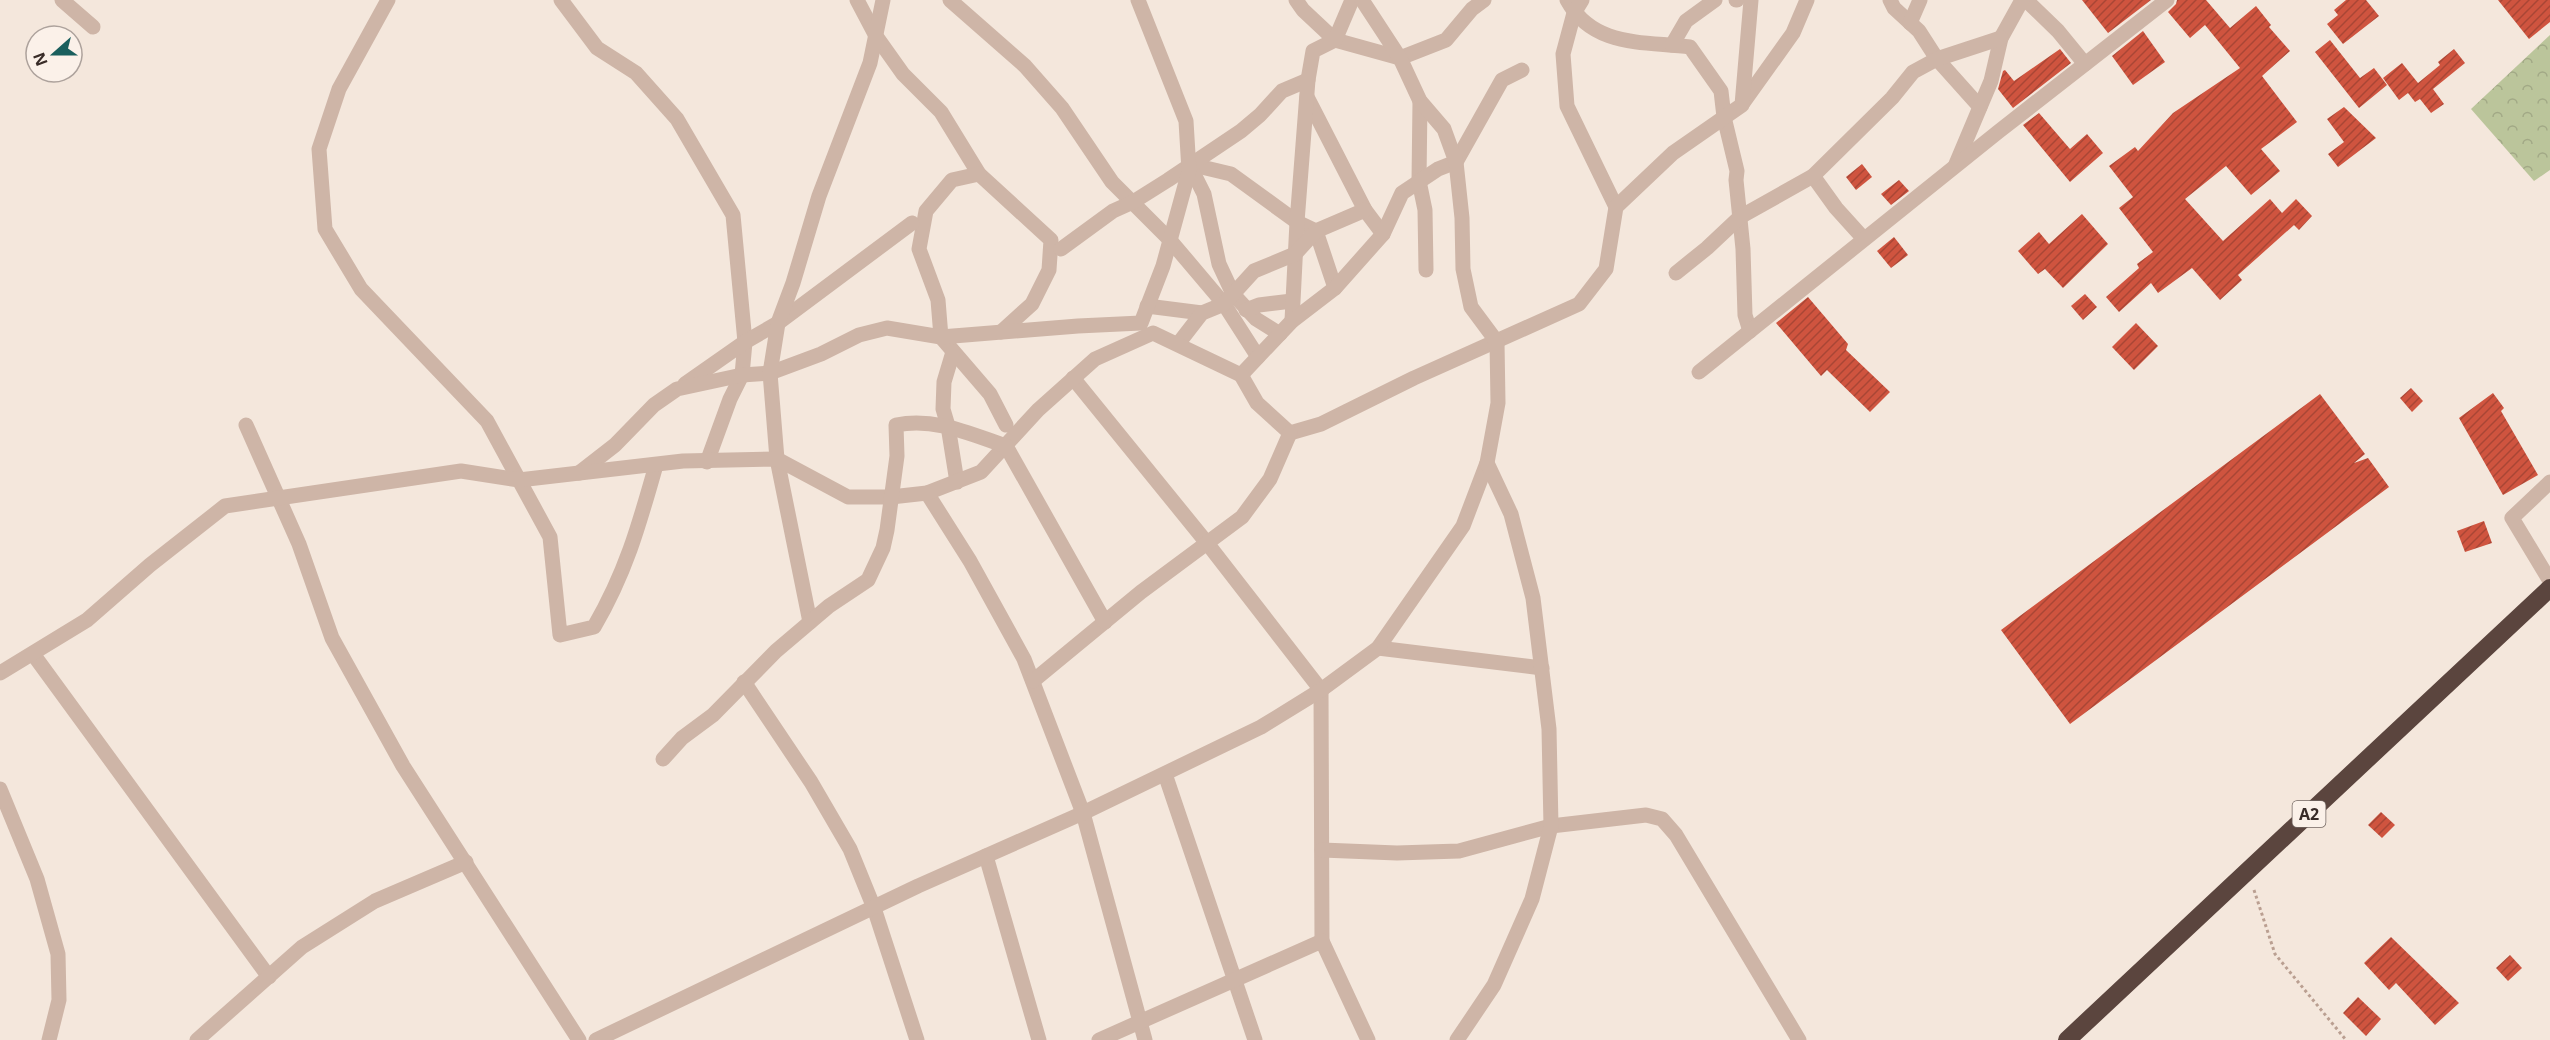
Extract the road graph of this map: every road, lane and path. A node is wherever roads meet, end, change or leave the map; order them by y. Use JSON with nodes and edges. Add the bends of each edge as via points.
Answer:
{"nodes":[{"id":1,"x":62,"y":0,"type":"edge"},
{"id":2,"x":388,"y":0,"type":"edge"},
{"id":3,"x":561,"y":0,"type":"edge"},
{"id":4,"x":857,"y":0,"type":"edge"},
{"id":5,"x":883,"y":0,"type":"edge"},
{"id":6,"x":950,"y":0,"type":"edge"},
{"id":7,"x":1138,"y":0,"type":"edge"},
{"id":8,"x":1296,"y":0,"type":"edge"},
{"id":9,"x":1352,"y":0,"type":"edge"},
{"id":10,"x":1362,"y":0,"type":"edge"},
{"id":11,"x":1484,"y":0,"type":"edge"},
{"id":12,"x":1715,"y":0,"type":"edge"},
{"id":13,"x":1751,"y":0,"type":"edge"},
{"id":14,"x":1807,"y":0,"type":"edge"},
{"id":15,"x":1890,"y":0,"type":"edge"},
{"id":16,"x":1920,"y":0,"type":"edge"},
{"id":17,"x":2024,"y":0,"type":"edge"},
{"id":18,"x":2167,"y":0,"type":"edge"},
{"id":19,"x":1574,"y":4,"type":"edge"},
{"id":20,"x":1910,"y":23,"type":"junction"},
{"id":21,"x":93,"y":27,"type":"dead end"},
{"id":22,"x":876,"y":36,"type":"junction"},
{"id":23,"x":2001,"y":38,"type":"junction"},
{"id":24,"x":1335,"y":40,"type":"junction"},
{"id":25,"x":1672,"y":45,"type":"junction"},
{"id":26,"x":1400,"y":58,"type":"junction"},
{"id":27,"x":1937,"y":59,"type":"junction"},
{"id":28,"x":2085,"y":64,"type":"junction"},
{"id":29,"x":1522,"y":70,"type":"dead end"},
{"id":30,"x":1308,"y":80,"type":"junction"},
{"id":31,"x":1307,"y":97,"type":"junction"},
{"id":32,"x":1420,"y":101,"type":"junction"},
{"id":33,"x":1742,"y":105,"type":"junction"},
{"id":34,"x":1980,"y":107,"type":"junction"},
{"id":35,"x":1724,"y":117,"type":"junction"},
{"id":36,"x":1456,"y":162,"type":"junction"},
{"id":37,"x":1189,"y":164,"type":"junction"},
{"id":38,"x":1955,"y":166,"type":"junction"},
{"id":39,"x":979,"y":174,"type":"junction"},
{"id":40,"x":1813,"y":176,"type":"junction"},
{"id":41,"x":1419,"y":181,"type":"junction"},
{"id":42,"x":1132,"y":202,"type":"junction"},
{"id":43,"x":1617,"y":207,"type":"junction"},
{"id":44,"x":1365,"y":210,"type":"junction"},
{"id":45,"x":1740,"y":217,"type":"junction"},
{"id":46,"x":1297,"y":222,"type":"junction"},
{"id":47,"x":912,"y":223,"type":"dead end"},
{"id":48,"x":1316,"y":231,"type":"junction"},
{"id":49,"x":1383,"y":234,"type":"junction"},
{"id":50,"x":1169,"y":239,"type":"junction"},
{"id":51,"x":1864,"y":239,"type":"junction"},
{"id":52,"x":1061,"y":249,"type":"dead end"},
{"id":53,"x":1295,"y":255,"type":"junction"},
{"id":54,"x":1426,"y":270,"type":"dead end"},
{"id":55,"x":1676,"y":273,"type":"dead end"},
{"id":56,"x":1335,"y":288,"type":"junction"},
{"id":57,"x":1228,"y":299,"type":"junction"},
{"id":58,"x":1292,"y":301,"type":"junction"},
{"id":59,"x":1147,"y":306,"type":"junction"},
{"id":60,"x":1246,"y":310,"type":"junction"},
{"id":61,"x":1202,"y":313,"type":"junction"},
{"id":62,"x":1292,"y":321,"type":"junction"},
{"id":63,"x":778,"y":322,"type":"junction"},
{"id":64,"x":1750,"y":331,"type":"junction"},
{"id":65,"x":1001,"y":332,"type":"junction"},
{"id":66,"x":1280,"y":334,"type":"junction"},
{"id":67,"x":941,"y":338,"type":"junction"},
{"id":68,"x":745,"y":342,"type":"junction"},
{"id":69,"x":1497,"y":342,"type":"junction"},
{"id":70,"x":1178,"y":344,"type":"junction"},
{"id":71,"x":953,"y":352,"type":"junction"},
{"id":72,"x":1258,"y":357,"type":"junction"},
{"id":73,"x":1699,"y":372,"type":"dead end"},
{"id":74,"x":770,"y":373,"type":"junction"},
{"id":75,"x":742,"y":375,"type":"junction"},
{"id":76,"x":1241,"y":375,"type":"junction"},
{"id":77,"x":1073,"y":378,"type":"junction"},
{"id":78,"x":677,"y":389,"type":"junction"},
{"id":79,"x":246,"y":425,"type":"dead end"},
{"id":80,"x":1006,"y":425,"type":"dead end"},
{"id":81,"x":948,"y":426,"type":"junction"},
{"id":82,"x":1290,"y":433,"type":"junction"},
{"id":83,"x":1006,"y":446,"type":"junction"},
{"id":84,"x":777,"y":459,"type":"junction"},
{"id":85,"x":707,"y":462,"type":"junction"},
{"id":86,"x":1487,"y":463,"type":"junction"},
{"id":87,"x":656,"y":465,"type":"junction"},
{"id":88,"x":578,"y":474,"type":"junction"},
{"id":89,"x":519,"y":480,"type":"junction"},
{"id":90,"x":2550,"y":482,"type":"edge"},
{"id":91,"x":957,"y":483,"type":"junction"},
{"id":92,"x":927,"y":493,"type":"junction"},
{"id":93,"x":891,"y":498,"type":"junction"},
{"id":94,"x":279,"y":500,"type":"junction"},
{"id":95,"x":1207,"y":543,"type":"junction"},
{"id":96,"x":2550,"y":581,"type":"edge"},
{"id":97,"x":2550,"y":588,"type":"edge"},
{"id":98,"x":810,"y":622,"type":"junction"},
{"id":99,"x":1105,"y":622,"type":"junction"},
{"id":100,"x":1378,"y":648,"type":"junction"},
{"id":101,"x":33,"y":654,"type":"junction"},
{"id":102,"x":1542,"y":668,"type":"junction"},
{"id":103,"x":0,"y":673,"type":"edge"},
{"id":104,"x":1033,"y":681,"type":"junction"},
{"id":105,"x":744,"y":682,"type":"junction"},
{"id":106,"x":1321,"y":690,"type":"junction"},
{"id":107,"x":663,"y":759,"type":"dead end"},
{"id":108,"x":1165,"y":774,"type":"junction"},
{"id":109,"x":0,"y":789,"type":"edge"},
{"id":110,"x":1083,"y":813,"type":"junction"},
{"id":111,"x":1551,"y":826,"type":"junction"},
{"id":112,"x":1322,"y":850,"type":"junction"},
{"id":113,"x":986,"y":856,"type":"junction"},
{"id":114,"x":466,"y":862,"type":"junction"},
{"id":115,"x":2247,"y":871,"type":"junction"},
{"id":116,"x":874,"y":908,"type":"junction"},
{"id":117,"x":1322,"y":941,"type":"junction"},
{"id":118,"x":269,"y":977,"type":"junction"},
{"id":119,"x":1235,"y":979,"type":"junction"},
{"id":120,"x":1139,"y":1020,"type":"junction"},
{"id":121,"x":49,"y":1040,"type":"edge"},
{"id":122,"x":197,"y":1040,"type":"edge"},
{"id":123,"x":579,"y":1040,"type":"edge"},
{"id":124,"x":596,"y":1040,"type":"edge"},
{"id":125,"x":917,"y":1040,"type":"edge"},
{"id":126,"x":1040,"y":1040,"type":"edge"},
{"id":127,"x":1099,"y":1040,"type":"edge"},
{"id":128,"x":1145,"y":1040,"type":"edge"},
{"id":129,"x":1255,"y":1040,"type":"edge"},
{"id":130,"x":1368,"y":1040,"type":"edge"},
{"id":131,"x":1457,"y":1040,"type":"edge"},
{"id":132,"x":1799,"y":1040,"type":"edge"},
{"id":133,"x":2067,"y":1040,"type":"edge"},
{"id":134,"x":2346,"y":1040,"type":"edge"}],
"edges":[{"from":1,"to":21,"type":"street"},
{"from":2,"to":89,"type":"street","via":[[339,89],[319,148],[326,229],[361,289],[487,421]]},
{"from":3,"to":68,"type":"street","via":[[597,48],[636,73],[677,119],[733,215]]},
{"from":4,"to":22,"type":"street"},
{"from":5,"to":22,"type":"street"},
{"from":6,"to":42,"type":"street","via":[[1025,66],[1062,108],[1112,182]]},
{"from":7,"to":37,"type":"street","via":[[1186,121]]},
{"from":8,"to":24,"type":"street"},
{"from":9,"to":24,"type":"street"},
{"from":10,"to":26,"type":"street"},
{"from":11,"to":26,"type":"street","via":[[1446,40]]},
{"from":12,"to":25,"type":"street","via":[[1686,21]]},
{"from":13,"to":33,"type":"street"},
{"from":14,"to":33,"type":"street","via":[[1793,33]]},
{"from":15,"to":20,"type":"street"},
{"from":16,"to":20,"type":"street"},
{"from":17,"to":23,"type":"street"},
{"from":17,"to":28,"type":"street"},
{"from":18,"to":28,"type":"street"},
{"from":19,"to":25,"type":"street","via":[[1581,20],[1604,34],[1627,42]]},
{"from":19,"to":43,"type":"street","via":[[1563,54],[1567,106]]},
{"from":20,"to":27,"type":"street"},
{"from":22,"to":39,"type":"street","via":[[903,74],[941,112]]},
{"from":22,"to":63,"type":"street","via":[[870,63],[819,196]]},
{"from":23,"to":27,"type":"street"},
{"from":23,"to":34,"type":"street"},
{"from":24,"to":26,"type":"street"},
{"from":24,"to":30,"type":"street","via":[[1313,51]]},
{"from":25,"to":35,"type":"street","via":[[1690,47],[1706,67],[1721,91]]},
{"from":26,"to":32,"type":"street"},
{"from":27,"to":34,"type":"street"},
{"from":27,"to":40,"type":"street","via":[[1913,72]]},
{"from":28,"to":38,"type":"street"},
{"from":29,"to":36,"type":"street","via":[[1502,80]]},
{"from":30,"to":31,"type":"street"},
{"from":30,"to":37,"type":"street","via":[[1282,91],[1241,130]]},
{"from":31,"to":44,"type":"street"},
{"from":31,"to":46,"type":"street"},
{"from":32,"to":36,"type":"street","via":[[1444,129]]},
{"from":32,"to":41,"type":"street"},
{"from":33,"to":35,"type":"street"},
{"from":34,"to":38,"type":"street"},
{"from":35,"to":43,"type":"street","via":[[1673,153]]},
{"from":35,"to":45,"type":"street","via":[[1737,171]]},
{"from":36,"to":41,"type":"street"},
{"from":36,"to":69,"type":"street","via":[[1463,269],[1471,307]]},
{"from":37,"to":42,"type":"street"},
{"from":37,"to":46,"type":"street","via":[[1231,174]]},
{"from":37,"to":50,"type":"street"},
{"from":37,"to":57,"type":"street","via":[[1204,194]]},
{"from":38,"to":51,"type":"street"},
{"from":39,"to":65,"type":"street","via":[[1051,240],[1049,270],[1032,304]]},
{"from":39,"to":67,"type":"street","via":[[952,180],[926,212],[919,249],[938,300]]},
{"from":40,"to":45,"type":"street"},
{"from":40,"to":51,"type":"street"},
{"from":41,"to":49,"type":"street","via":[[1402,193]]},
{"from":41,"to":54,"type":"street","via":[[1425,210]]},
{"from":42,"to":50,"type":"street"},
{"from":42,"to":52,"type":"street"},
{"from":43,"to":69,"type":"street","via":[[1606,269],[1579,304]]},
{"from":44,"to":48,"type":"street"},
{"from":44,"to":49,"type":"street"},
{"from":45,"to":55,"type":"street"},
{"from":45,"to":64,"type":"street","via":[[1745,315]]},
{"from":46,"to":48,"type":"street"},
{"from":46,"to":53,"type":"street"},
{"from":47,"to":63,"type":"street"},
{"from":48,"to":53,"type":"street"},
{"from":48,"to":56,"type":"street"},
{"from":49,"to":56,"type":"street"},
{"from":50,"to":57,"type":"street"},
{"from":50,"to":59,"type":"street"},
{"from":51,"to":64,"type":"street"},
{"from":53,"to":57,"type":"street","via":[[1254,271]]},
{"from":53,"to":58,"type":"street"},
{"from":56,"to":62,"type":"street"},
{"from":57,"to":60,"type":"street"},
{"from":57,"to":61,"type":"street"},
{"from":57,"to":72,"type":"street"},
{"from":58,"to":60,"type":"street"},
{"from":58,"to":62,"type":"street"},
{"from":59,"to":61,"type":"street"},
{"from":59,"to":65,"type":"street","via":[[1141,323]]},
{"from":60,"to":66,"type":"street"},
{"from":61,"to":70,"type":"street"},
{"from":62,"to":66,"type":"street"},
{"from":63,"to":68,"type":"street"},
{"from":63,"to":74,"type":"street"},
{"from":64,"to":73,"type":"street"},
{"from":65,"to":67,"type":"street"},
{"from":66,"to":72,"type":"street"},
{"from":67,"to":71,"type":"street"},
{"from":67,"to":74,"type":"street","via":[[886,328],[859,335]]},
{"from":68,"to":75,"type":"street"},
{"from":68,"to":78,"type":"street"},
{"from":69,"to":82,"type":"street","via":[[1321,424]]},
{"from":69,"to":86,"type":"street","via":[[1498,403]]},
{"from":70,"to":76,"type":"street"},
{"from":70,"to":77,"type":"street","via":[[1153,333],[1095,359]]},
{"from":71,"to":80,"type":"street","via":[[990,394]]},
{"from":71,"to":81,"type":"street","via":[[944,382],[943,409]]},
{"from":72,"to":76,"type":"street"},
{"from":74,"to":75,"type":"street"},
{"from":74,"to":84,"type":"street"},
{"from":75,"to":78,"type":"street"},
{"from":75,"to":85,"type":"street"},
{"from":76,"to":82,"type":"street","via":[[1257,403]]},
{"from":77,"to":83,"type":"street"},
{"from":77,"to":95,"type":"street"},
{"from":78,"to":88,"type":"street"},
{"from":79,"to":94,"type":"street"},
{"from":81,"to":83,"type":"street"},
{"from":81,"to":91,"type":"street"},
{"from":81,"to":93,"type":"street","via":[[914,422],[896,425],[897,456]]},
{"from":82,"to":95,"type":"street","via":[[1270,479],[1242,517]]},
{"from":83,"to":91,"type":"street","via":[[981,472]]},
{"from":83,"to":99,"type":"street"},
{"from":84,"to":85,"type":"street"},
{"from":84,"to":93,"type":"street","via":[[848,497]]},
{"from":84,"to":98,"type":"street"},
{"from":85,"to":87,"type":"street"},
{"from":86,"to":100,"type":"street","via":[[1463,526]]},
{"from":86,"to":102,"type":"street","via":[[1511,514],[1533,598]]},
{"from":87,"to":88,"type":"street"},
{"from":87,"to":89,"type":"street","via":[[615,591],[594,627],[560,635],[550,537]]},
{"from":88,"to":89,"type":"street"},
{"from":89,"to":94,"type":"street","via":[[461,471]]},
{"from":90,"to":96,"type":"street","via":[[2512,518]]},
{"from":91,"to":92,"type":"street"},
{"from":92,"to":93,"type":"street"},
{"from":92,"to":104,"type":"street","via":[[970,561]]},
{"from":93,"to":98,"type":"street","via":[[883,548],[868,580]]},
{"from":94,"to":101,"type":"street","via":[[225,506],[87,620]]},
{"from":94,"to":114,"type":"street","via":[[332,638],[403,766]]},
{"from":95,"to":99,"type":"street"},
{"from":95,"to":106,"type":"street"},
{"from":97,"to":115,"type":"highway","number":"A2"},
{"from":98,"to":105,"type":"street"},
{"from":99,"to":104,"type":"street"},
{"from":100,"to":102,"type":"street"},
{"from":100,"to":106,"type":"street"},
{"from":101,"to":103,"type":"street"},
{"from":101,"to":118,"type":"street"},
{"from":102,"to":111,"type":"street","via":[[1549,729]]},
{"from":104,"to":110,"type":"street"},
{"from":105,"to":107,"type":"street"},
{"from":105,"to":116,"type":"street","via":[[850,849]]},
{"from":106,"to":108,"type":"street","via":[[1261,727]]},
{"from":106,"to":112,"type":"street"},
{"from":108,"to":110,"type":"street"},
{"from":108,"to":119,"type":"street"},
{"from":109,"to":121,"type":"street","via":[[37,879],[58,954],[59,1000]]},
{"from":110,"to":113,"type":"street"},
{"from":110,"to":120,"type":"street"},
{"from":111,"to":112,"type":"street","via":[[1459,851]]},
{"from":111,"to":131,"type":"street","via":[[1532,899],[1494,985]]},
{"from":111,"to":132,"type":"street","via":[[1646,815],[1662,819],[1676,835]]},
{"from":112,"to":117,"type":"street"},
{"from":113,"to":116,"type":"street"},
{"from":113,"to":126,"type":"street"},
{"from":114,"to":118,"type":"street","via":[[375,901],[303,947]]},
{"from":114,"to":123,"type":"street"},
{"from":115,"to":133,"type":"highway","number":"A2"},
{"from":115,"to":134,"type":"path","via":[[2275,954]]},
{"from":116,"to":124,"type":"street"},
{"from":116,"to":125,"type":"street"},
{"from":117,"to":119,"type":"street"},
{"from":117,"to":130,"type":"street"},
{"from":118,"to":122,"type":"street"},
{"from":119,"to":120,"type":"street"},
{"from":119,"to":129,"type":"street"},
{"from":120,"to":127,"type":"street"},
{"from":120,"to":128,"type":"street"}]}
